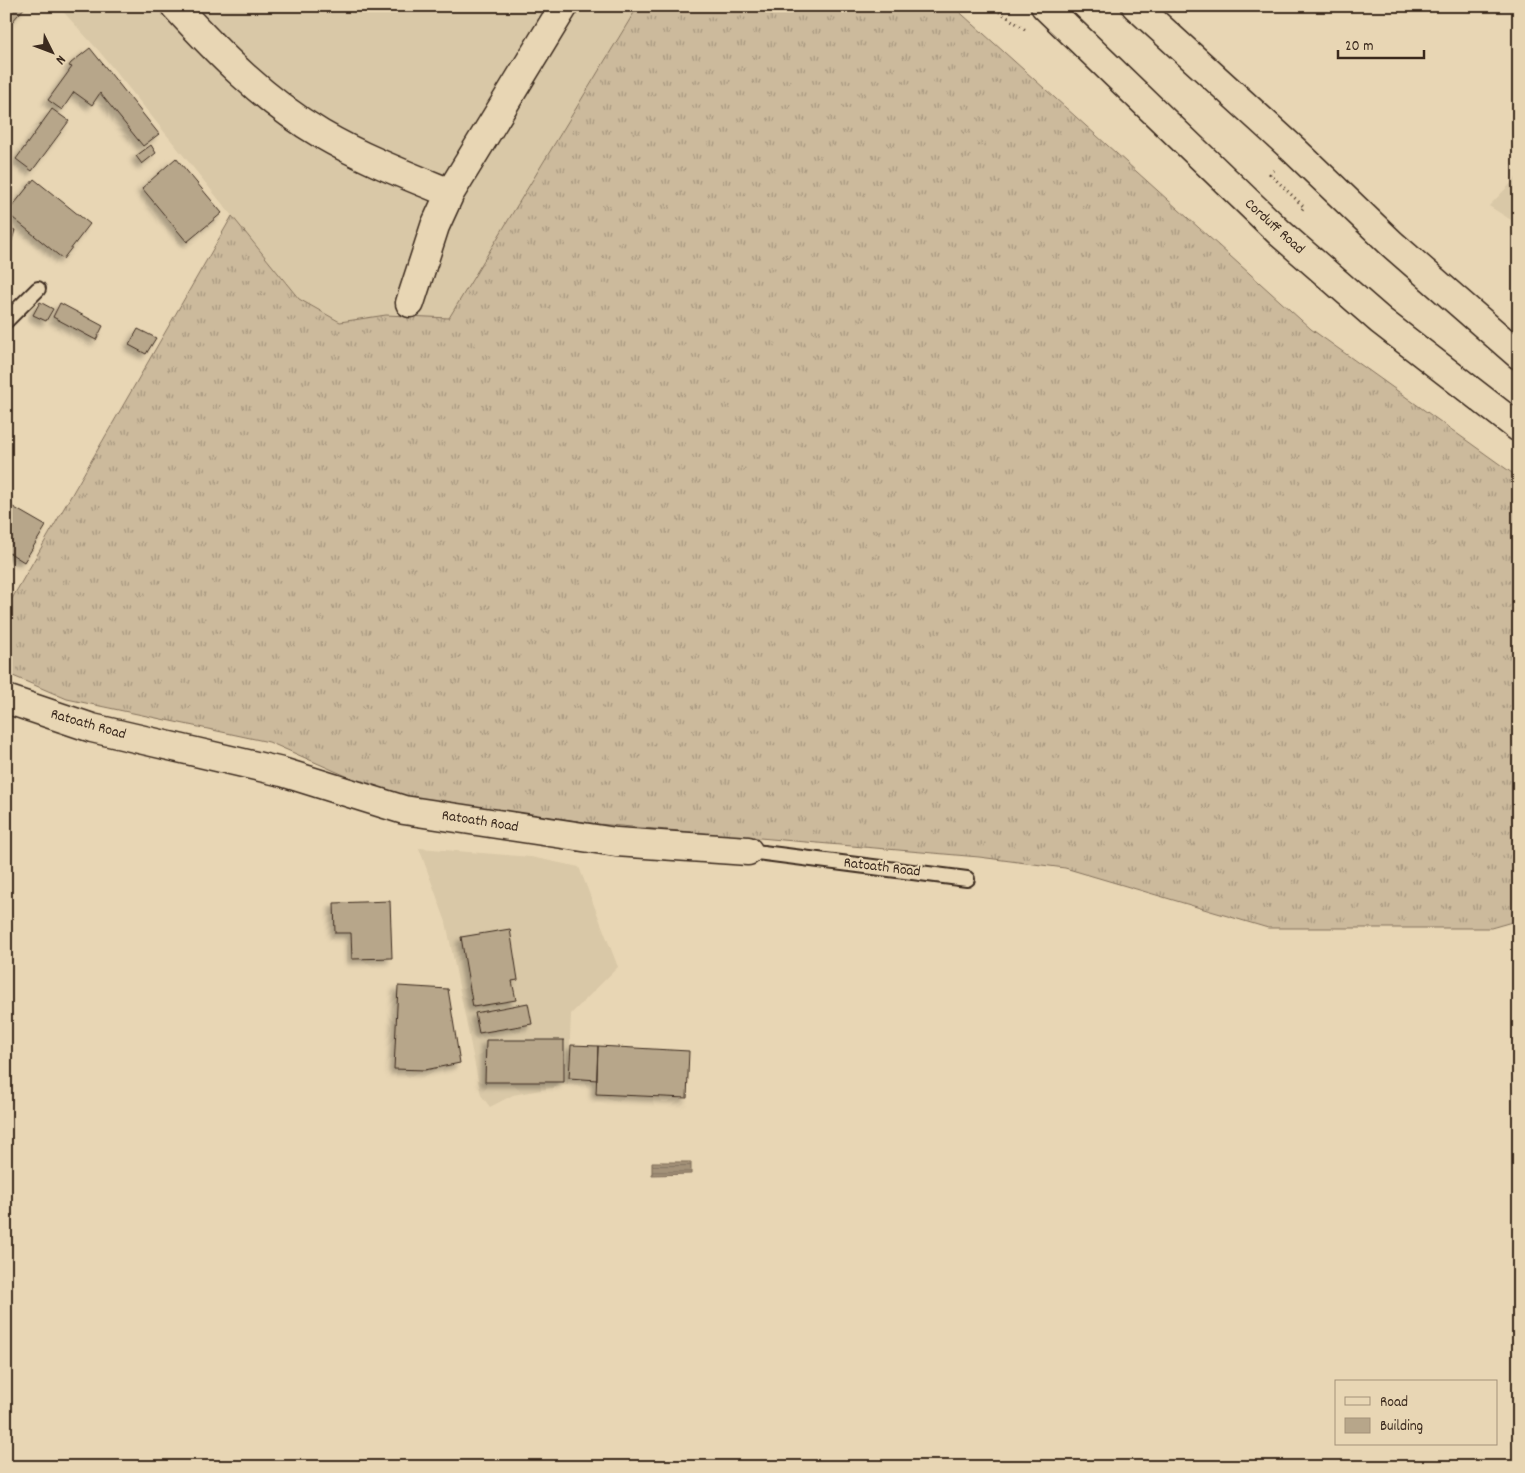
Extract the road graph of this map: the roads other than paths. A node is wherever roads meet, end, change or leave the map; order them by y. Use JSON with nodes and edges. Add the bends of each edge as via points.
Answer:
{"nodes":[{"id":1,"x":175,"y":6,"type":"edge"},
{"id":2,"x":564,"y":6,"type":"edge"},
{"id":3,"x":1136,"y":6,"type":"edge"},
{"id":4,"x":1047,"y":9,"type":"edge"},
{"id":5,"x":450,"y":193,"type":"junction"},
{"id":6,"x":38,"y":289,"type":"dead end"},
{"id":7,"x":410,"y":304,"type":"dead end"},
{"id":8,"x":6,"y":320,"type":"edge"},
{"id":9,"x":1519,"y":354,"type":"edge"},
{"id":10,"x":1519,"y":428,"type":"edge"},
{"id":11,"x":6,"y":699,"type":"edge"},
{"id":12,"x":748,"y":851,"type":"joint"},
{"id":13,"x":967,"y":879,"type":"dead end"}],
"edges":[{"from":1,"to":5,"type":"street","via":[[234,67],[272,100],[321,134],[370,160]]},
{"from":2,"to":5,"type":"street"},
{"from":3,"to":9,"type":"street","via":[[1294,149],[1392,244]]},
{"from":4,"to":10,"type":"street","name":"Corduff Road","via":[[1280,233],[1381,321]]},
{"from":5,"to":7,"type":"street","via":[[434,226]]},
{"from":6,"to":8,"type":"lane"},
{"from":11,"to":12,"type":"street","name":"Ratoath Road","via":[[92,728],[282,772],[404,810],[616,842]]},
{"from":12,"to":13,"type":"lane","name":"Ratoath Road"}]}
